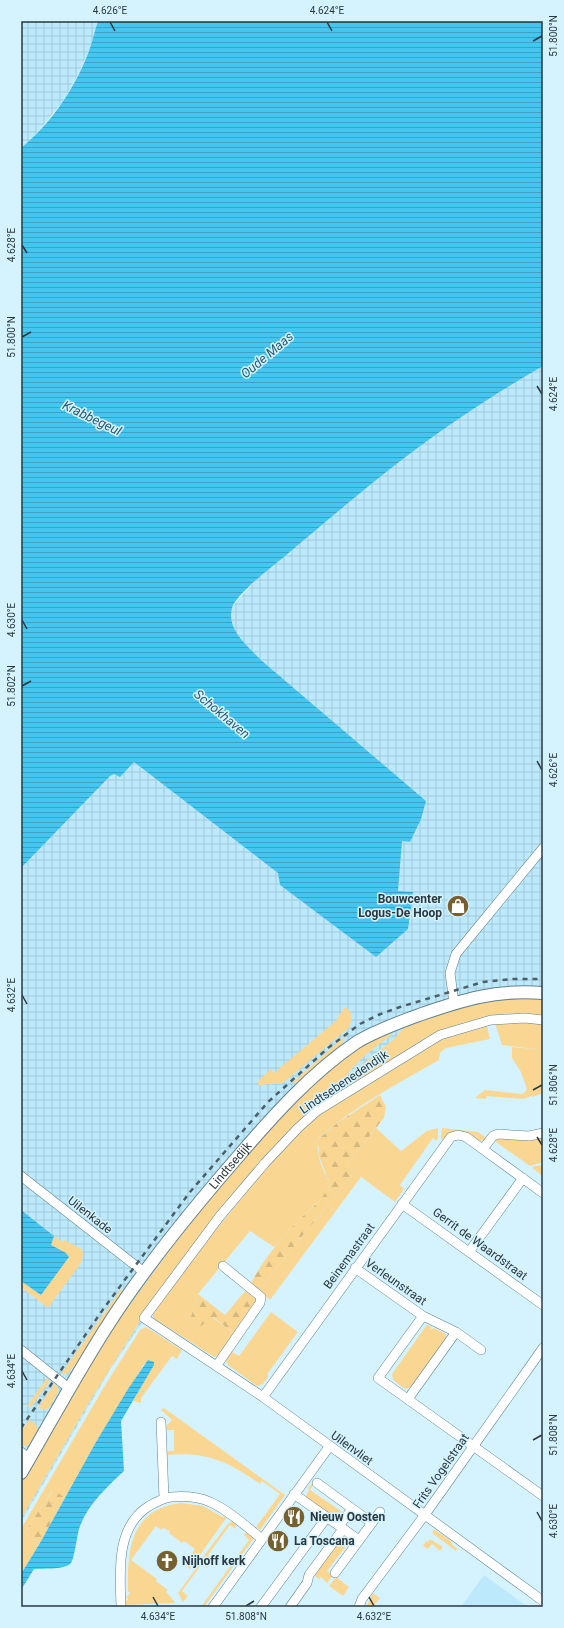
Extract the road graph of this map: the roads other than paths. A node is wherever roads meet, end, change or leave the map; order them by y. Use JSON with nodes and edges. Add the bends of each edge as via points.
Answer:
{"nodes":[{"id":1,"x":543,"y":848,"type":"edge"},
{"id":2,"x":543,"y":993,"type":"edge"},
{"id":3,"x":454,"y":1003,"type":"junction"},
{"id":4,"x":543,"y":1020,"type":"edge"},
{"id":5,"x":543,"y":1133,"type":"edge"},
{"id":6,"x":483,"y":1149,"type":"junction"},
{"id":7,"x":21,"y":1176,"type":"edge"},
{"id":8,"x":523,"y":1178,"type":"junction"},
{"id":9,"x":543,"y":1193,"type":"edge"},
{"id":10,"x":402,"y":1204,"type":"junction"},
{"id":11,"x":470,"y":1252,"type":"junction"},
{"id":12,"x":223,"y":1266,"type":"dead end"},
{"id":13,"x":355,"y":1268,"type":"junction"},
{"id":14,"x":145,"y":1273,"type":"junction"},
{"id":15,"x":542,"y":1301,"type":"edge"},
{"id":16,"x":423,"y":1316,"type":"junction"},
{"id":17,"x":144,"y":1318,"type":"joint"},
{"id":18,"x":456,"y":1332,"type":"junction"},
{"id":19,"x":543,"y":1348,"type":"edge"},
{"id":20,"x":21,"y":1350,"type":"edge"},
{"id":21,"x":481,"y":1350,"type":"dead end"},
{"id":22,"x":217,"y":1365,"type":"junction"},
{"id":23,"x":70,"y":1388,"type":"junction"},
{"id":24,"x":263,"y":1397,"type":"junction"},
{"id":25,"x":408,"y":1399,"type":"junction"},
{"id":26,"x":161,"y":1422,"type":"dead end"},
{"id":27,"x":329,"y":1446,"type":"junction"},
{"id":28,"x":473,"y":1446,"type":"junction"},
{"id":29,"x":25,"y":1455,"type":"edge"},
{"id":30,"x":21,"y":1473,"type":"edge"},
{"id":31,"x":317,"y":1484,"type":"dead end"},
{"id":32,"x":542,"y":1492,"type":"edge"},
{"id":33,"x":294,"y":1494,"type":"junction"},
{"id":34,"x":164,"y":1498,"type":"junction"},
{"id":35,"x":352,"y":1509,"type":"junction"},
{"id":36,"x":380,"y":1512,"type":"dead end"},
{"id":37,"x":424,"y":1516,"type":"junction"},
{"id":38,"x":327,"y":1517,"type":"junction"},
{"id":39,"x":372,"y":1523,"type":"junction"},
{"id":40,"x":341,"y":1528,"type":"junction"},
{"id":41,"x":262,"y":1538,"type":"junction"},
{"id":42,"x":359,"y":1540,"type":"junction"},
{"id":43,"x":335,"y":1573,"type":"dead end"},
{"id":44,"x":543,"y":1601,"type":"edge"},
{"id":45,"x":121,"y":1607,"type":"edge"},
{"id":46,"x":212,"y":1607,"type":"edge"},
{"id":47,"x":261,"y":1607,"type":"edge"},
{"id":48,"x":290,"y":1607,"type":"edge"},
{"id":49,"x":359,"y":1607,"type":"edge"}],
"edges":[{"from":1,"to":3,"type":"street","via":[[456,954],[450,973]]},
{"from":2,"to":3,"type":"main road","name":"Lindtsedijk","via":[[501,993]]},
{"from":3,"to":14,"type":"main road","name":"Lindtsedijk","via":[[377,1032],[352,1046],[326,1067],[286,1104],[250,1143]]},
{"from":4,"to":17,"type":"street","name":"Lindtsebenedendijk","via":[[491,1020],[440,1035],[317,1112],[274,1153],[220,1216]]},
{"from":5,"to":6,"type":"street","via":[[529,1136],[498,1134],[493,1136]]},
{"from":6,"to":8,"type":"street"},
{"from":6,"to":10,"type":"street","name":"Beinemastraat","via":[[466,1137],[451,1137]]},
{"from":7,"to":14,"type":"street","name":"Uilenkade"},
{"from":8,"to":9,"type":"street"},
{"from":8,"to":11,"type":"street"},
{"from":10,"to":11,"type":"street","name":"Gerrit de Waardstraat"},
{"from":10,"to":13,"type":"street","name":"Beinemastraat"},
{"from":11,"to":15,"type":"street","name":"Gerrit de Waardstraat"},
{"from":12,"to":22,"type":"street","via":[[261,1297],[260,1303]]},
{"from":13,"to":16,"type":"street","name":"Verleunstraat"},
{"from":13,"to":24,"type":"street","name":"Beinemastraat"},
{"from":14,"to":23,"type":"main road","name":"Lindtsedijk","via":[[107,1327]]},
{"from":16,"to":18,"type":"street","name":"Verleunstraat"},
{"from":16,"to":25,"type":"street","name":"Verleunstraat","via":[[378,1378]]},
{"from":17,"to":22,"type":"street","name":"Uilenvliet"},
{"from":18,"to":21,"type":"street","name":"Verleunstraat"},
{"from":18,"to":25,"type":"street"},
{"from":19,"to":28,"type":"street","name":"Frits Vogelstraat"},
{"from":20,"to":23,"type":"street"},
{"from":22,"to":24,"type":"street","name":"Uilenvliet"},
{"from":23,"to":29,"type":"main road","name":"Lindtsedijk"},
{"from":24,"to":27,"type":"street","name":"Uilenvliet"},
{"from":25,"to":28,"type":"street"},
{"from":26,"to":34,"type":"street"},
{"from":27,"to":33,"type":"street"},
{"from":27,"to":37,"type":"street","name":"Uilenvliet"},
{"from":28,"to":32,"type":"street"},
{"from":28,"to":37,"type":"street","name":"Frits Vogelstraat"},
{"from":29,"to":30,"type":"main road","name":"Lindtsedijk"},
{"from":31,"to":35,"type":"street"},
{"from":33,"to":38,"type":"street"},
{"from":33,"to":41,"type":"street"},
{"from":34,"to":41,"type":"street","via":[[184,1496],[212,1502]]},
{"from":34,"to":45,"type":"street","via":[[138,1514],[126,1535],[120,1558]]},
{"from":35,"to":39,"type":"street"},
{"from":35,"to":40,"type":"street"},
{"from":36,"to":39,"type":"street"},
{"from":37,"to":44,"type":"street","name":"Uilenvliet"},
{"from":37,"to":49,"type":"street","name":"Frits Vogelstraat","via":[[362,1599]]},
{"from":38,"to":40,"type":"street"},
{"from":38,"to":47,"type":"street"},
{"from":39,"to":42,"type":"street"},
{"from":40,"to":42,"type":"street"},
{"from":40,"to":48,"type":"street"},
{"from":41,"to":46,"type":"street"},
{"from":42,"to":43,"type":"street"}]}
